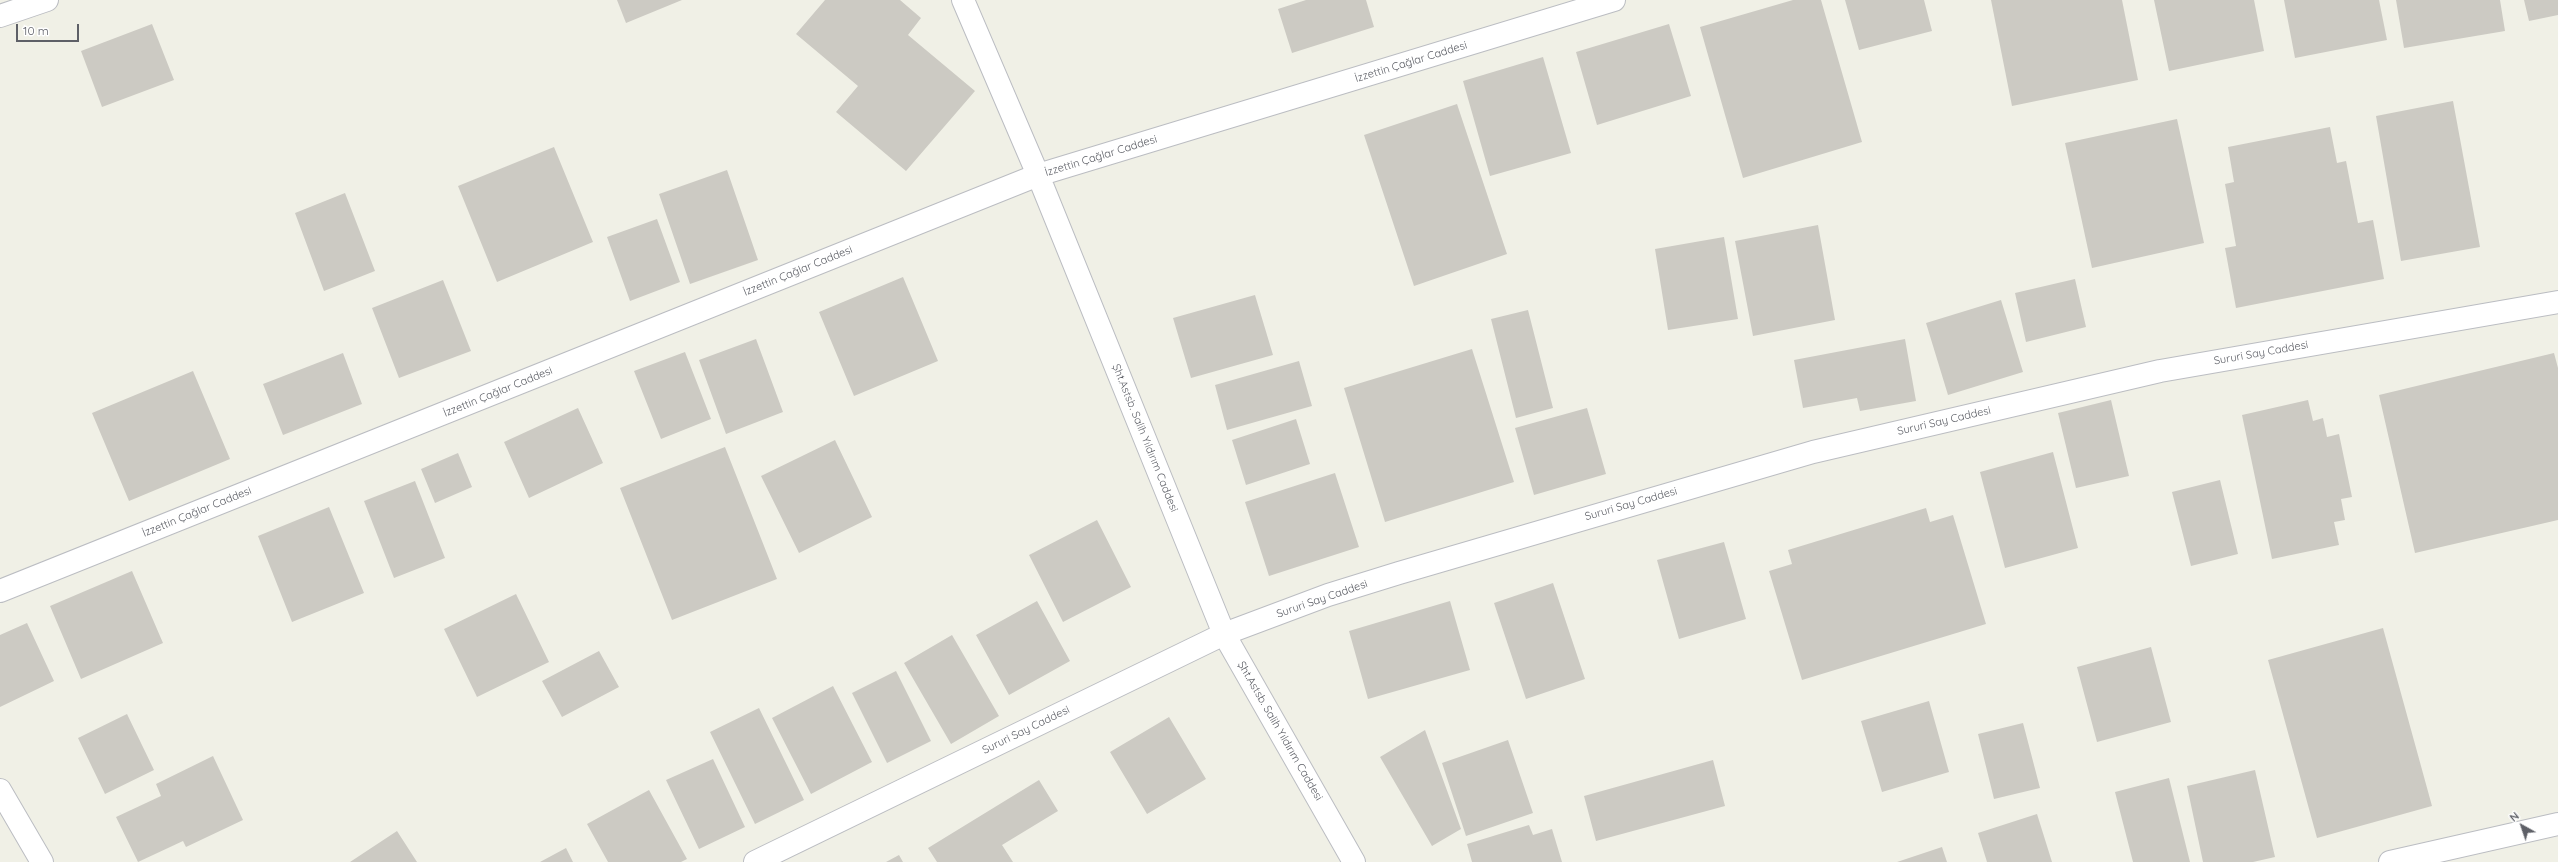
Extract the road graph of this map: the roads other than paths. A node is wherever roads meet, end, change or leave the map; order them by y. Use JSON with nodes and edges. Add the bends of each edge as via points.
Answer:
{"nodes":[{"id":1,"x":47,"y":0,"type":"edge"},
{"id":2,"x":963,"y":0,"type":"edge"},
{"id":3,"x":1614,"y":0,"type":"edge"},
{"id":4,"x":0,"y":16,"type":"edge"},
{"id":5,"x":1038,"y":176,"type":"junction"},
{"id":6,"x":2558,"y":302,"type":"edge"},
{"id":7,"x":0,"y":591,"type":"edge"},
{"id":8,"x":1224,"y":634,"type":"junction"},
{"id":9,"x":0,"y":790,"type":"edge"},
{"id":10,"x":2558,"y":824,"type":"edge"},
{"id":11,"x":42,"y":862,"type":"edge"},
{"id":12,"x":755,"y":862,"type":"edge"},
{"id":13,"x":1354,"y":862,"type":"edge"},
{"id":14,"x":2390,"y":862,"type":"edge"}],
"edges":[{"from":1,"to":4,"type":"street"},
{"from":2,"to":5,"type":"street","name":"Şht.Astsb. Salih Yıldırım Caddesi"},
{"from":3,"to":5,"type":"street","name":"İzzettin Çağlar Caddesi"},
{"from":5,"to":7,"type":"street","name":"İzzettin Çağlar Caddesi"},
{"from":5,"to":8,"type":"street","name":"Şht.Astsb. Salih Yıldırım Caddesi"},
{"from":6,"to":8,"type":"street","name":"Sururi Say Caddesi","via":[[2160,371],[1813,452],[1399,573],[1328,595]]},
{"from":8,"to":12,"type":"street","name":"Sururi Say Caddesi"},
{"from":8,"to":13,"type":"street","name":"Şht.Astsb. Salih Yıldırım Caddesi"},
{"from":9,"to":11,"type":"street"},
{"from":10,"to":14,"type":"street"}]}
